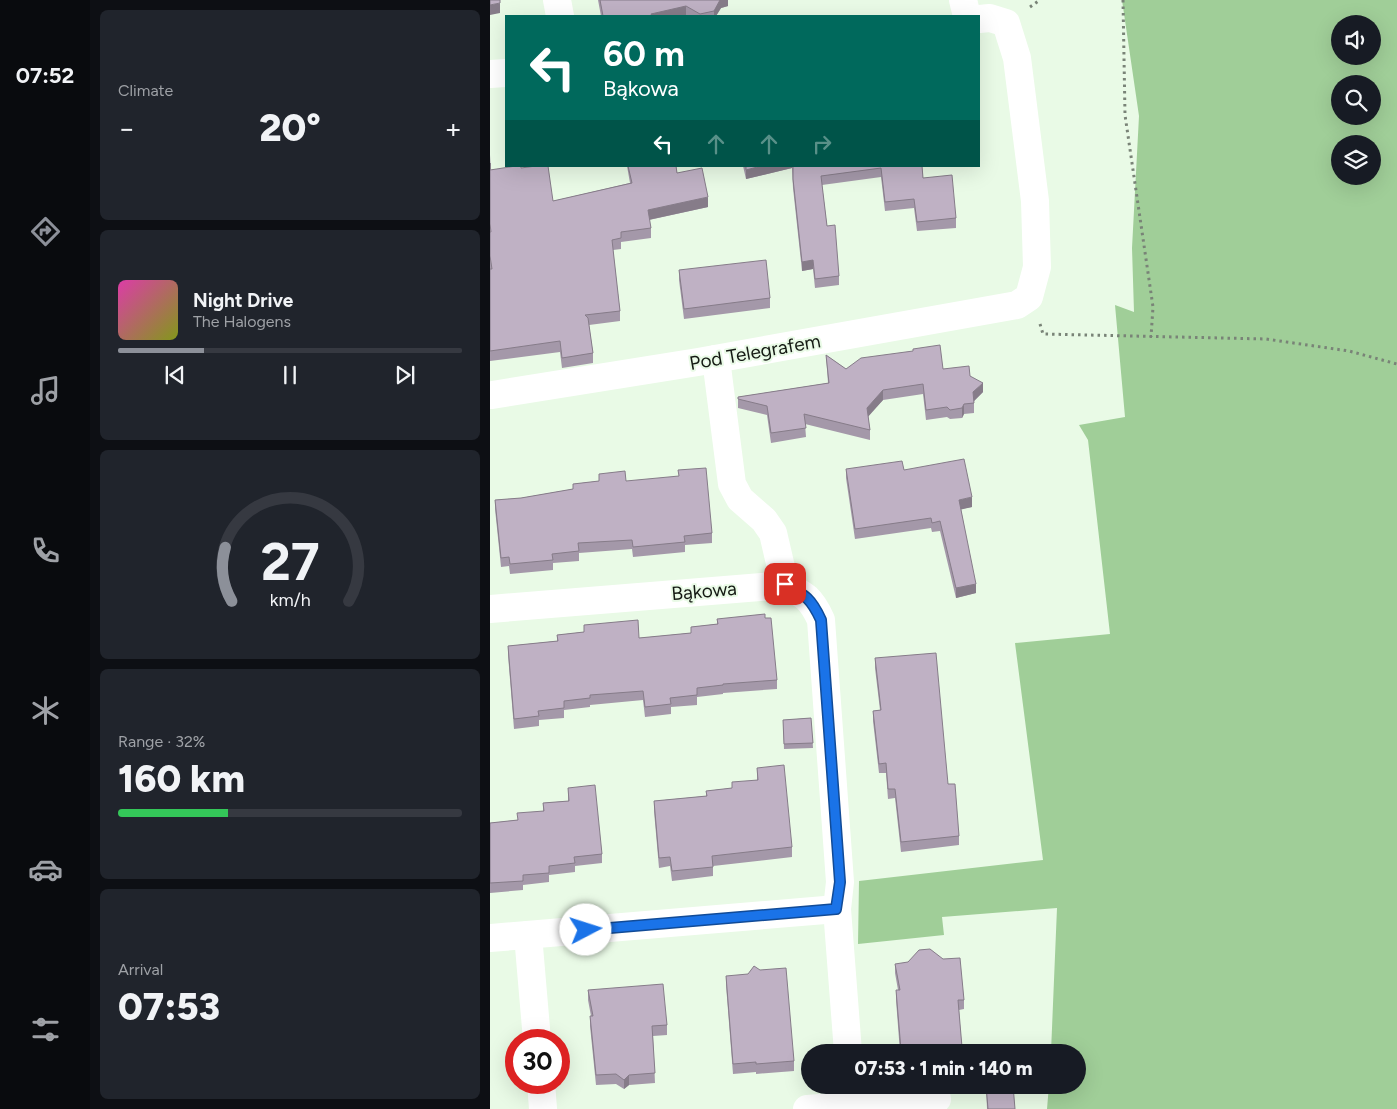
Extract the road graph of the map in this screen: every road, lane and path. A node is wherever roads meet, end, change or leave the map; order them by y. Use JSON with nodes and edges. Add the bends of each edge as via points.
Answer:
{"nodes":[{"id":1,"x":557,"y":0,"type":"edge"},
{"id":2,"x":963,"y":0,"type":"edge"},
{"id":3,"x":1123,"y":0,"type":"edge"},
{"id":4,"x":560,"y":15,"type":"edge"},
{"id":5,"x":967,"y":15,"type":"edge"},
{"id":6,"x":980,"y":19,"type":"edge"},
{"id":7,"x":505,"y":72,"type":"edge"},
{"id":8,"x":490,"y":74,"type":"edge"},
{"id":9,"x":1023,"y":301,"type":"junction"},
{"id":10,"x":1151,"y":337,"type":"junction"},
{"id":11,"x":716,"y":359,"type":"junction"},
{"id":12,"x":1397,"y":364,"type":"edge"},
{"id":13,"x":492,"y":395,"type":"dead end"},
{"id":14,"x":785,"y":584,"type":"junction"},
{"id":15,"x":490,"y":609,"type":"edge"},
{"id":16,"x":836,"y":909,"type":"junction"},
{"id":17,"x":528,"y":935,"type":"junction"},
{"id":18,"x":490,"y":938,"type":"edge"},
{"id":19,"x":536,"y":1029,"type":"edge"},
{"id":20,"x":847,"y":1044,"type":"edge"},
{"id":21,"x":542,"y":1094,"type":"edge"},
{"id":22,"x":852,"y":1095,"type":"edge"},
{"id":23,"x":937,"y":1099,"type":"dead end"},
{"id":24,"x":543,"y":1109,"type":"edge"},
{"id":25,"x":807,"y":1109,"type":"edge"}],
"edges":[{"from":1,"to":4,"type":"street"},
{"from":2,"to":5,"type":"street"},
{"from":3,"to":10,"type":"path","via":[[1125,115],[1153,307]]},
{"from":6,"to":9,"type":"street","via":[[1006,23],[1016,58],[1035,201],[1037,267]]},
{"from":7,"to":8,"type":"street"},
{"from":9,"to":10,"type":"path","via":[[1043,334]]},
{"from":9,"to":11,"type":"street","name":"Pod Telegrafem"},
{"from":10,"to":12,"type":"path","via":[[1266,339],[1349,351]]},
{"from":11,"to":13,"type":"street","name":"Pod Telegrafem"},
{"from":11,"to":14,"type":"street","via":[[732,484],[740,499],[764,520],[773,533]]},
{"from":14,"to":15,"type":"street","name":"Bąkowa"},
{"from":14,"to":16,"type":"street","via":[[805,595],[821,620],[840,882]]},
{"from":16,"to":17,"type":"street"},
{"from":16,"to":20,"type":"street"},
{"from":17,"to":18,"type":"street"},
{"from":17,"to":19,"type":"street"},
{"from":21,"to":24,"type":"street"},
{"from":22,"to":23,"type":"street"},
{"from":22,"to":25,"type":"street"}]}
